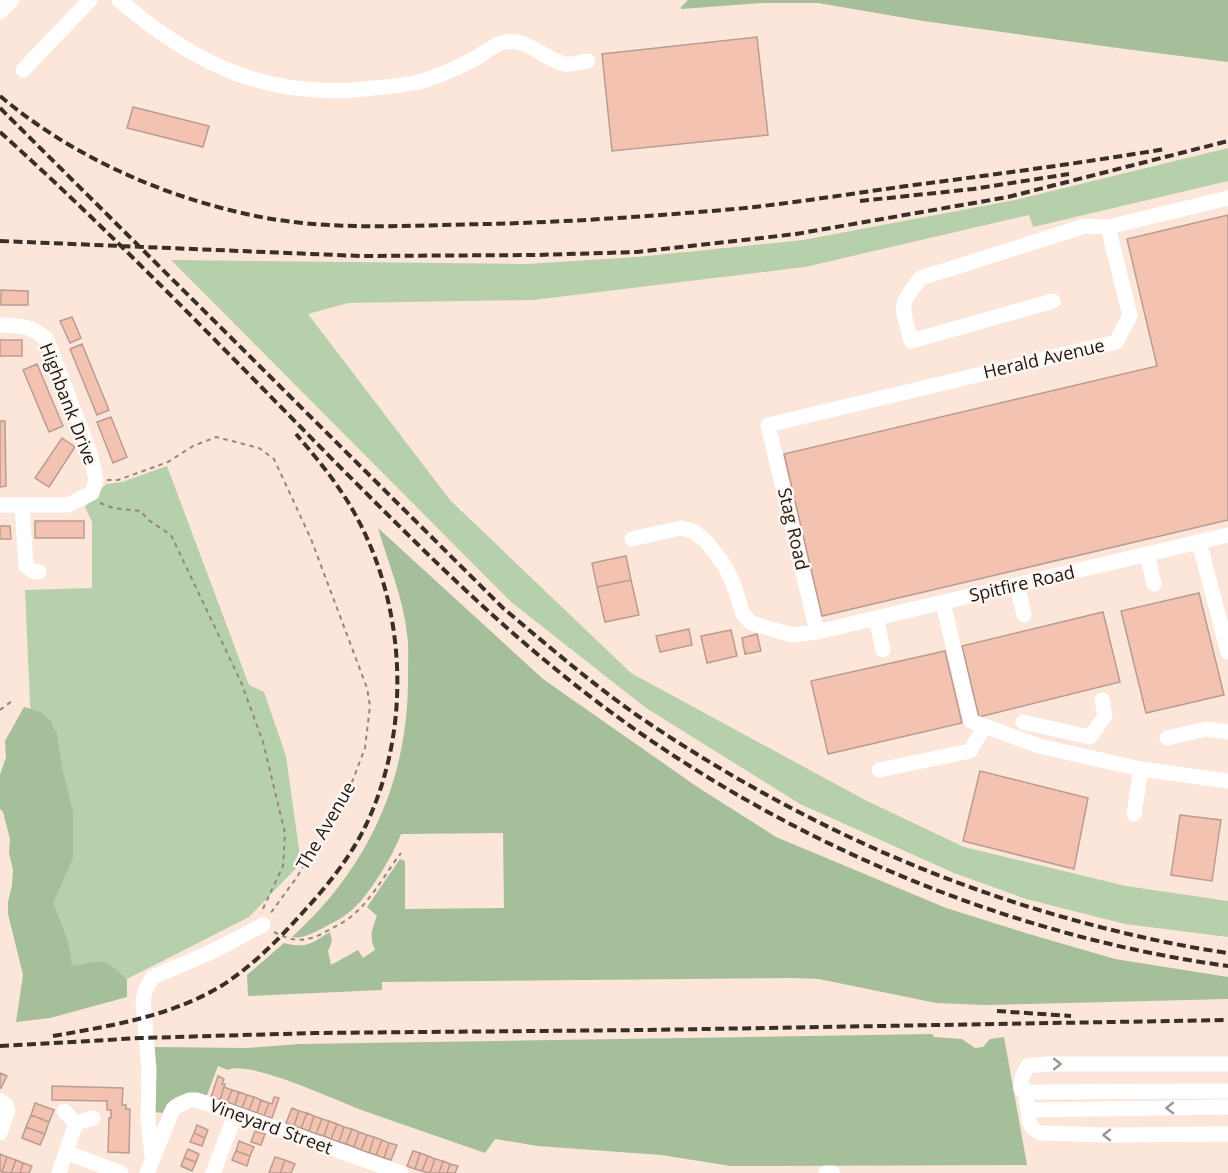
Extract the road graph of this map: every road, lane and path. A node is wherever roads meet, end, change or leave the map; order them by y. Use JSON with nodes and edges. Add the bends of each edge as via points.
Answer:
{"nodes":[{"id":1,"x":12,"y":0,"type":"edge"},
{"id":2,"x":90,"y":0,"type":"edge"},
{"id":3,"x":119,"y":0,"type":"edge"},
{"id":4,"x":0,"y":12,"type":"edge"},
{"id":5,"x":588,"y":61,"type":"dead end"},
{"id":6,"x":23,"y":70,"type":"dead end"},
{"id":7,"x":1228,"y":198,"type":"edge"},
{"id":8,"x":1108,"y":227,"type":"junction"},
{"id":9,"x":1053,"y":301,"type":"dead end"},
{"id":10,"x":0,"y":326,"type":"edge"},
{"id":11,"x":768,"y":425,"type":"joint"},
{"id":12,"x":96,"y":480,"type":"junction"},
{"id":13,"x":88,"y":495,"type":"junction"},
{"id":14,"x":0,"y":505,"type":"edge"},
{"id":15,"x":22,"y":505,"type":"junction"},
{"id":16,"x":1228,"y":535,"type":"edge"},
{"id":17,"x":632,"y":539,"type":"dead end"},
{"id":18,"x":1199,"y":542,"type":"junction"},
{"id":19,"x":1147,"y":554,"type":"junction"},
{"id":20,"x":39,"y":572,"type":"dead end"},
{"id":21,"x":1154,"y":584,"type":"dead end"},
{"id":22,"x":1017,"y":585,"type":"junction"},
{"id":23,"x":943,"y":603,"type":"junction"},
{"id":24,"x":1023,"y":615,"type":"dead end"},
{"id":25,"x":876,"y":618,"type":"junction"},
{"id":26,"x":817,"y":632,"type":"junction"},
{"id":27,"x":883,"y":650,"type":"dead end"},
{"id":28,"x":1228,"y":652,"type":"edge"},
{"id":29,"x":1102,"y":700,"type":"dead end"},
{"id":30,"x":12,"y":702,"type":"dead end"},
{"id":31,"x":0,"y":710,"type":"edge"},
{"id":32,"x":1023,"y":722,"type":"dead end"},
{"id":33,"x":985,"y":726,"type":"junction"},
{"id":34,"x":1060,"y":730,"type":"junction"},
{"id":35,"x":1228,"y":732,"type":"edge"},
{"id":36,"x":1167,"y":738,"type":"dead end"},
{"id":37,"x":1056,"y":750,"type":"junction"},
{"id":38,"x":1141,"y":769,"type":"junction"},
{"id":39,"x":879,"y":770,"type":"dead end"},
{"id":40,"x":1228,"y":781,"type":"edge"},
{"id":41,"x":1134,"y":814,"type":"dead end"},
{"id":42,"x":400,"y":854,"type":"dead end"},
{"id":43,"x":258,"y":927,"type":"junction"},
{"id":44,"x":1228,"y":1064,"type":"edge"},
{"id":45,"x":1228,"y":1091,"type":"edge"},
{"id":46,"x":1025,"y":1092,"type":"junction"},
{"id":47,"x":0,"y":1101,"type":"edge"},
{"id":48,"x":1228,"y":1107,"type":"edge"},
{"id":49,"x":1028,"y":1110,"type":"junction"},
{"id":50,"x":64,"y":1111,"type":"dead end"},
{"id":51,"x":235,"y":1115,"type":"junction"},
{"id":52,"x":93,"y":1118,"type":"dead end"},
{"id":53,"x":76,"y":1124,"type":"junction"},
{"id":54,"x":0,"y":1133,"type":"edge"},
{"id":55,"x":1228,"y":1134,"type":"edge"},
{"id":56,"x":66,"y":1152,"type":"junction"},
{"id":57,"x":152,"y":1157,"type":"junction"},
{"id":58,"x":59,"y":1173,"type":"edge"},
{"id":59,"x":121,"y":1173,"type":"edge"},
{"id":60,"x":147,"y":1173,"type":"edge"},
{"id":61,"x":213,"y":1173,"type":"edge"},
{"id":62,"x":401,"y":1173,"type":"edge"},
{"id":63,"x":826,"y":1173,"type":"edge"},
{"id":64,"x":833,"y":1173,"type":"edge"}],
"edges":[{"from":1,"to":4,"type":"street"},
{"from":2,"to":6,"type":"street"},
{"from":3,"to":5,"type":"street","via":[[183,48],[209,62],[272,85],[306,90],[336,92],[420,82],[509,42],[526,45],[564,64]]},
{"from":7,"to":8,"type":"street"},
{"from":8,"to":9,"type":"street","via":[[1085,226],[921,278],[906,296],[903,307],[912,341]]},
{"from":8,"to":11,"type":"street","name":"Herald Avenue","via":[[1130,316],[1116,342]]},
{"from":10,"to":12,"type":"street","name":"Highbank Drive","via":[[25,326],[37,330],[47,340],[90,453]]},
{"from":11,"to":26,"type":"street","name":"Stag Road"},
{"from":12,"to":13,"type":"street","name":"Highbank Drive"},
{"from":12,"to":43,"type":"path","name":"The Avenue","via":[[118,480],[168,462],[216,437],[259,448],[274,459],[310,539],[367,688],[370,706],[365,748],[349,790],[297,877]]},
{"from":13,"to":15,"type":"street","via":[[69,505]]},
{"from":13,"to":43,"type":"path","via":[[113,508],[141,511],[171,535],[242,682],[263,742],[285,833],[284,866]]},
{"from":14,"to":15,"type":"street"},
{"from":15,"to":20,"type":"street","via":[[26,566]]},
{"from":16,"to":18,"type":"street","name":"Spitfire Road"},
{"from":17,"to":26,"type":"street","name":"Spitfire Road","via":[[681,528],[693,531],[725,566],[743,614],[752,623],[792,635]]},
{"from":18,"to":19,"type":"street","name":"Spitfire Road"},
{"from":18,"to":28,"type":"street"},
{"from":19,"to":21,"type":"street"},
{"from":19,"to":22,"type":"street","name":"Spitfire Road"},
{"from":22,"to":23,"type":"street","name":"Spitfire Road"},
{"from":22,"to":24,"type":"street"},
{"from":23,"to":25,"type":"street","name":"Spitfire Road"},
{"from":23,"to":33,"type":"street","via":[[971,721]]},
{"from":25,"to":26,"type":"street","name":"Spitfire Road"},
{"from":25,"to":27,"type":"street"},
{"from":29,"to":34,"type":"street","via":[[1105,716],[1090,737]]},
{"from":30,"to":31,"type":"path"},
{"from":32,"to":34,"type":"street"},
{"from":33,"to":37,"type":"street"},
{"from":33,"to":39,"type":"street","via":[[970,751]]},
{"from":34,"to":37,"type":"street"},
{"from":35,"to":36,"type":"street","via":[[1206,729]]},
{"from":37,"to":38,"type":"street"},
{"from":38,"to":40,"type":"street"},
{"from":38,"to":41,"type":"street"},
{"from":42,"to":43,"type":"path","via":[[348,919],[316,937],[303,942]]},
{"from":43,"to":57,"type":"street","via":[[153,977],[145,991]]},
{"from":46,"to":44,"type":"street","one_way":true,"via":[[1021,1083],[1028,1066]]},
{"from":45,"to":46,"type":"street"},
{"from":46,"to":49,"type":"street"},
{"from":47,"to":54,"type":"street","via":[[8,1110]]},
{"from":48,"to":49,"type":"street","one_way":true},
{"from":55,"to":49,"type":"street","one_way":true,"via":[[1040,1133],[1029,1124]]},
{"from":50,"to":53,"type":"street"},
{"from":51,"to":57,"type":"street","name":"Vineyard Street","via":[[197,1100],[182,1102],[173,1109]]},
{"from":51,"to":61,"type":"street"},
{"from":51,"to":62,"type":"street","name":"Vineyard Street"},
{"from":52,"to":53,"type":"street"},
{"from":53,"to":56,"type":"street"},
{"from":56,"to":58,"type":"street"},
{"from":56,"to":59,"type":"street"},
{"from":57,"to":60,"type":"street","name":"Vineyard Street"},
{"from":63,"to":64,"type":"street"}]}
